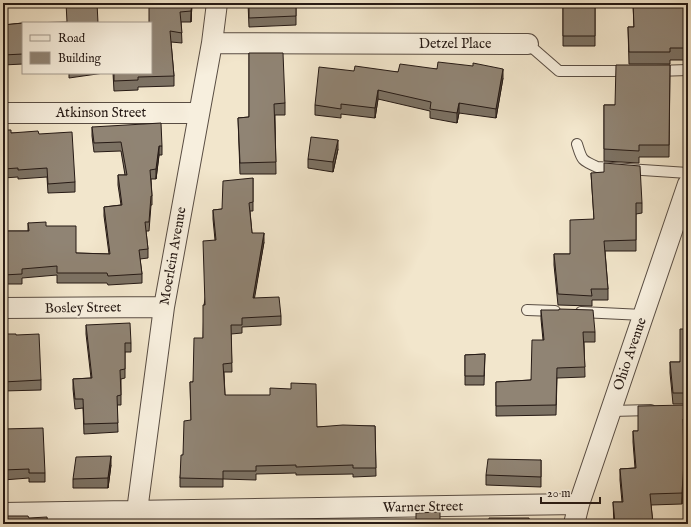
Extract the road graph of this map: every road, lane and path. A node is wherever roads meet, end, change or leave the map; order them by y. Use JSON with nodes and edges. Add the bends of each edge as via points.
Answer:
{"nodes":[{"id":1,"x":217,"y":3,"type":"edge"},
{"id":2,"x":212,"y":43,"type":"junction"},
{"id":3,"x":528,"y":44,"type":"joint"},
{"id":4,"x":688,"y":70,"type":"edge"},
{"id":5,"x":3,"y":113,"type":"edge"},
{"id":6,"x":199,"y":113,"type":"junction"},
{"id":7,"x":577,"y":144,"type":"dead end"},
{"id":8,"x":688,"y":173,"type":"edge"},
{"id":9,"x":687,"y":190,"type":"edge"},
{"id":10,"x":164,"y":307,"type":"junction"},
{"id":11,"x":3,"y":308,"type":"edge"},
{"id":12,"x":527,"y":310,"type":"dead end"},
{"id":13,"x":644,"y":315,"type":"junction"},
{"id":14,"x":664,"y":410,"type":"edge"},
{"id":15,"x":611,"y":411,"type":"junction"},
{"id":16,"x":579,"y":504,"type":"junction"},
{"id":17,"x":137,"y":511,"type":"junction"},
{"id":18,"x":3,"y":513,"type":"edge"},
{"id":19,"x":574,"y":524,"type":"edge"}],
"edges":[{"from":1,"to":2,"type":"street","name":"Moerlein Avenue"},
{"from":2,"to":3,"type":"street","name":"Detzel Place"},
{"from":2,"to":6,"type":"street","name":"Moerlein Avenue"},
{"from":3,"to":4,"type":"lane","name":"Detzel Place","via":[[559,71]]},
{"from":5,"to":6,"type":"street","name":"Atkinson Street"},
{"from":6,"to":10,"type":"street","name":"Moerlein Avenue"},
{"from":7,"to":8,"type":"lane","via":[[585,162],[597,167]]},
{"from":9,"to":13,"type":"street","name":"Ohio Avenue"},
{"from":10,"to":11,"type":"street","name":"Bosley Street"},
{"from":10,"to":17,"type":"street","name":"Moerlein Avenue"},
{"from":12,"to":13,"type":"lane"},
{"from":13,"to":15,"type":"street","name":"Ohio Avenue"},
{"from":14,"to":15,"type":"lane"},
{"from":15,"to":16,"type":"street","name":"Ohio Avenue"},
{"from":16,"to":17,"type":"street","name":"Warner Street"},
{"from":16,"to":19,"type":"street","name":"Ohio Avenue"},
{"from":17,"to":18,"type":"street","name":"Warner Street"}]}
